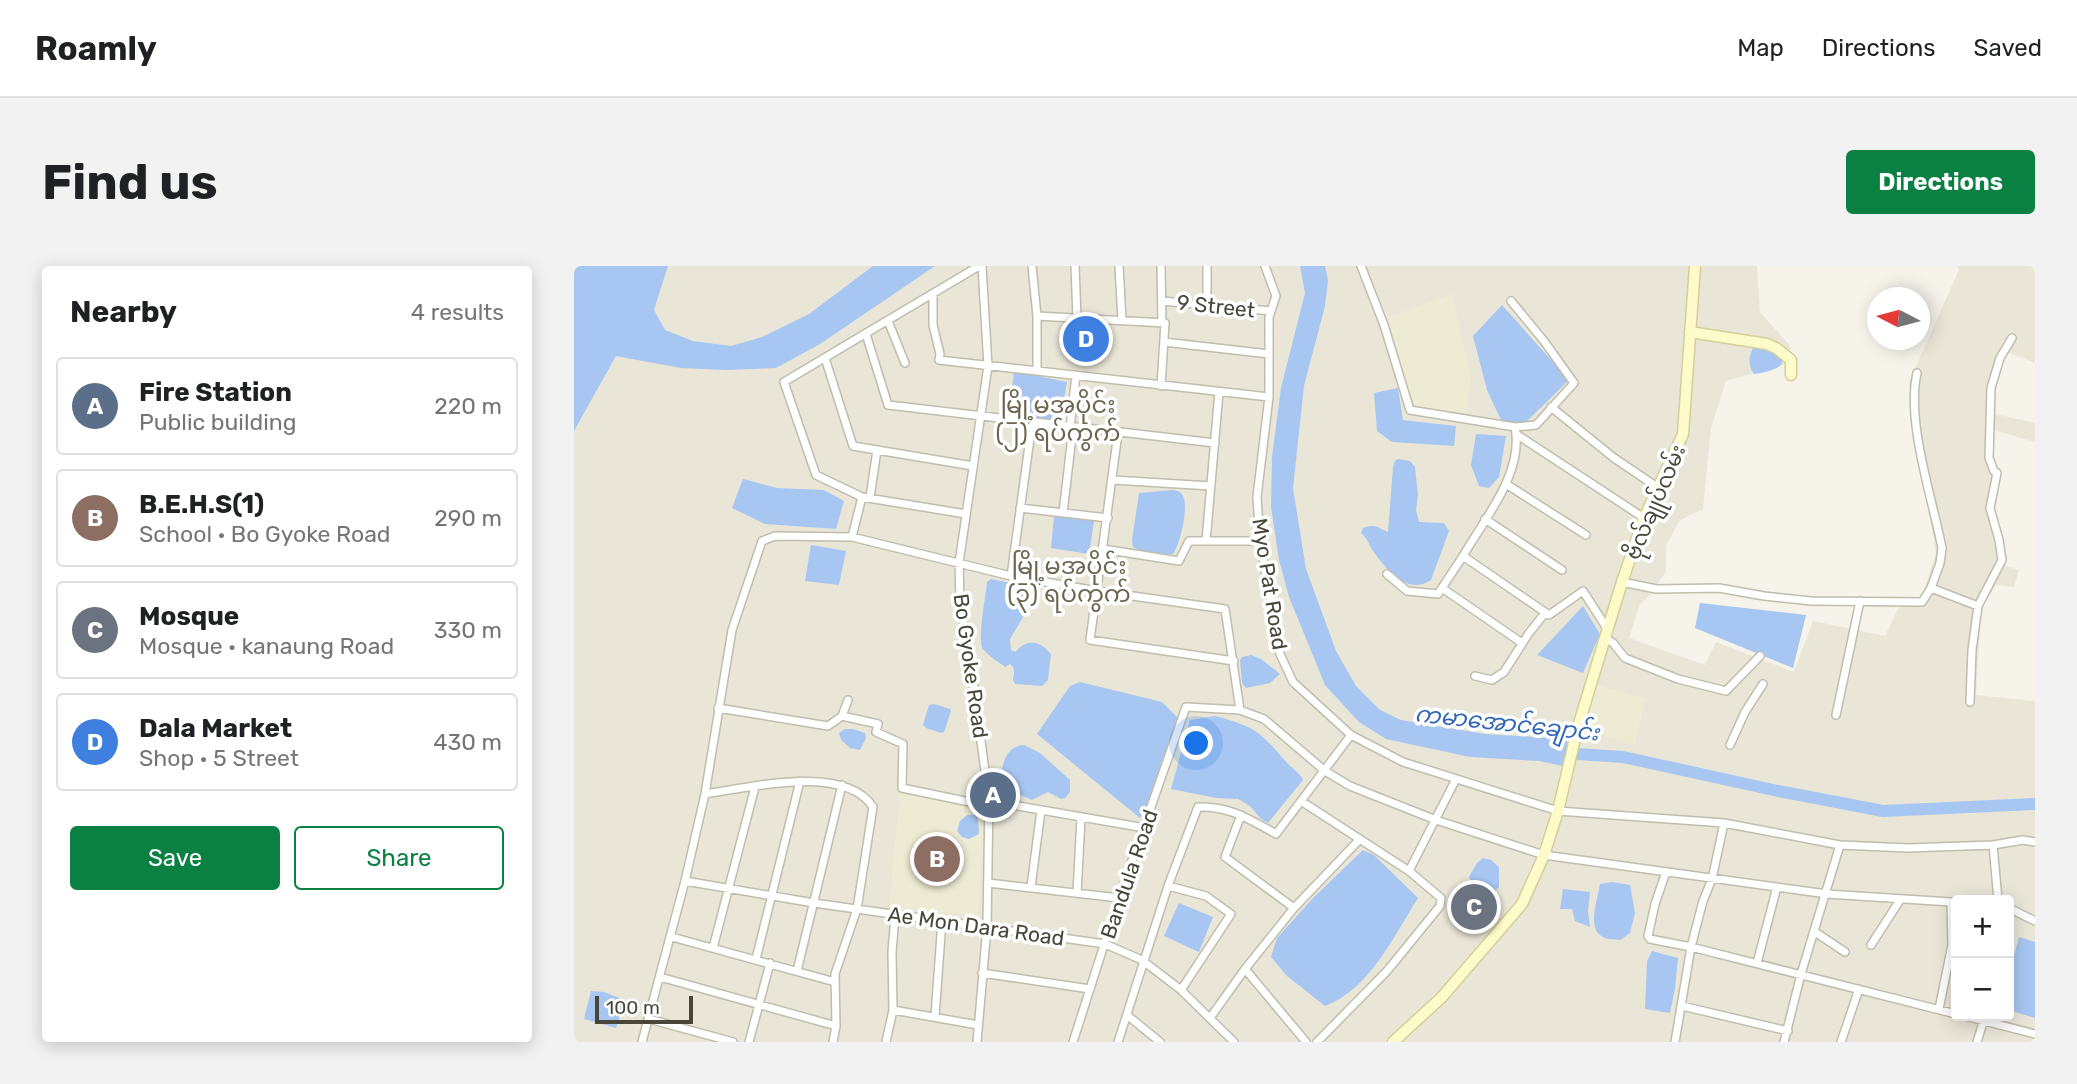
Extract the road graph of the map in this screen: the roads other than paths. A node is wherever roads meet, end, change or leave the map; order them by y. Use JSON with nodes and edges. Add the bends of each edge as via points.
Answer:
{"nodes":[{"id":1,"x":981,"y":266,"type":"edge"},
{"id":2,"x":1032,"y":266,"type":"edge"},
{"id":3,"x":1075,"y":266,"type":"edge"},
{"id":4,"x":1119,"y":266,"type":"edge"},
{"id":5,"x":1161,"y":266,"type":"edge"},
{"id":6,"x":1208,"y":266,"type":"edge"},
{"id":7,"x":1265,"y":266,"type":"edge"},
{"id":8,"x":1361,"y":266,"type":"edge"},
{"id":9,"x":1695,"y":266,"type":"edge"},
{"id":10,"x":933,"y":294,"type":"junction"},
{"id":11,"x":1162,"y":301,"type":"junction"},
{"id":12,"x":1511,"y":301,"type":"dead end"},
{"id":13,"x":1208,"y":305,"type":"junction"},
{"id":14,"x":1271,"y":311,"type":"junction"},
{"id":15,"x":1037,"y":316,"type":"junction"},
{"id":16,"x":1077,"y":318,"type":"junction"},
{"id":17,"x":1122,"y":320,"type":"junction"},
{"id":18,"x":888,"y":321,"type":"junction"},
{"id":19,"x":1162,"y":323,"type":"junction"},
{"id":20,"x":1690,"y":332,"type":"junction"},
{"id":21,"x":866,"y":334,"type":"junction"},
{"id":22,"x":2012,"y":338,"type":"dead end"},
{"id":23,"x":1164,"y":342,"type":"junction"},
{"id":24,"x":1269,"y":354,"type":"junction"},
{"id":25,"x":825,"y":358,"type":"junction"},
{"id":26,"x":905,"y":363,"type":"dead end"},
{"id":27,"x":988,"y":366,"type":"junction"},
{"id":28,"x":1037,"y":370,"type":"junction"},
{"id":29,"x":1917,"y":373,"type":"dead end"},
{"id":30,"x":1791,"y":375,"type":"dead end"},
{"id":31,"x":1076,"y":376,"type":"junction"},
{"id":32,"x":1161,"y":386,"type":"junction"},
{"id":33,"x":1219,"y":392,"type":"junction"},
{"id":34,"x":1269,"y":397,"type":"junction"},
{"id":35,"x":1551,"y":407,"type":"junction"},
{"id":36,"x":981,"y":416,"type":"junction"},
{"id":37,"x":1032,"y":424,"type":"junction"},
{"id":38,"x":1072,"y":428,"type":"junction"},
{"id":39,"x":1516,"y":430,"type":"junction"},
{"id":40,"x":1118,"y":433,"type":"junction"},
{"id":41,"x":1215,"y":443,"type":"junction"},
{"id":42,"x":877,"y":450,"type":"junction"},
{"id":43,"x":973,"y":466,"type":"junction"},
{"id":44,"x":1113,"y":480,"type":"junction"},
{"id":45,"x":1506,"y":484,"type":"junction"},
{"id":46,"x":1211,"y":486,"type":"junction"},
{"id":47,"x":1657,"y":487,"type":"junction"},
{"id":48,"x":866,"y":497,"type":"junction"},
{"id":49,"x":1020,"y":508,"type":"junction"},
{"id":50,"x":1063,"y":513,"type":"junction"},
{"id":51,"x":966,"y":514,"type":"junction"},
{"id":52,"x":1108,"y":518,"type":"junction"},
{"id":53,"x":1644,"y":518,"type":"junction"},
{"id":54,"x":1485,"y":519,"type":"junction"},
{"id":55,"x":1586,"y":535,"type":"dead end"},
{"id":56,"x":852,"y":537,"type":"junction"},
{"id":57,"x":1206,"y":541,"type":"junction"},
{"id":58,"x":1260,"y":541,"type":"junction"},
{"id":59,"x":1103,"y":549,"type":"junction"},
{"id":60,"x":1463,"y":556,"type":"junction"},
{"id":61,"x":959,"y":563,"type":"junction"},
{"id":62,"x":1562,"y":570,"type":"dead end"},
{"id":63,"x":1387,"y":574,"type":"dead end"},
{"id":64,"x":1011,"y":576,"type":"junction"},
{"id":65,"x":1622,"y":582,"type":"junction"},
{"id":66,"x":1442,"y":587,"type":"junction"},
{"id":67,"x":1931,"y":588,"type":"junction"},
{"id":68,"x":1097,"y":591,"type":"junction"},
{"id":69,"x":1860,"y":601,"type":"junction"},
{"id":70,"x":1978,"y":606,"type":"junction"},
{"id":71,"x":1545,"y":613,"type":"junction"},
{"id":72,"x":1607,"y":634,"type":"junction"},
{"id":73,"x":1522,"y":643,"type":"junction"},
{"id":74,"x":1759,"y":656,"type":"dead end"},
{"id":75,"x":1234,"y":661,"type":"junction"},
{"id":76,"x":1475,"y":676,"type":"dead end"},
{"id":77,"x":1763,"y":684,"type":"dead end"},
{"id":78,"x":848,"y":701,"type":"dead end"},
{"id":79,"x":1970,"y":702,"type":"dead end"},
{"id":80,"x":718,"y":708,"type":"junction"},
{"id":81,"x":1240,"y":710,"type":"junction"},
{"id":82,"x":1836,"y":715,"type":"dead end"},
{"id":83,"x":842,"y":716,"type":"junction"},
{"id":84,"x":1351,"y":735,"type":"junction"},
{"id":85,"x":1730,"y":745,"type":"dead end"},
{"id":86,"x":1325,"y":771,"type":"junction"},
{"id":87,"x":1456,"y":779,"type":"junction"},
{"id":88,"x":800,"y":781,"type":"junction"},
{"id":89,"x":842,"y":785,"type":"junction"},
{"id":90,"x":755,"y":787,"type":"junction"},
{"id":91,"x":705,"y":794,"type":"junction"},
{"id":92,"x":989,"y":801,"type":"junction"},
{"id":93,"x":1301,"y":801,"type":"junction"},
{"id":94,"x":1041,"y":810,"type":"junction"},
{"id":95,"x":1558,"y":811,"type":"junction"},
{"id":96,"x":1241,"y":814,"type":"junction"},
{"id":97,"x":1081,"y":818,"type":"junction"},
{"id":98,"x":1436,"y":820,"type":"junction"},
{"id":99,"x":1724,"y":823,"type":"junction"},
{"id":100,"x":1145,"y":828,"type":"junction"},
{"id":101,"x":1360,"y":839,"type":"junction"},
{"id":102,"x":2035,"y":842,"type":"edge"},
{"id":103,"x":1840,"y":845,"type":"junction"},
{"id":104,"x":1993,"y":845,"type":"junction"},
{"id":105,"x":1544,"y":855,"type":"junction"},
{"id":106,"x":1409,"y":871,"type":"junction"},
{"id":107,"x":1666,"y":872,"type":"junction"},
{"id":108,"x":1712,"y":878,"type":"junction"},
{"id":109,"x":685,"y":881,"type":"junction"},
{"id":110,"x":988,"y":883,"type":"junction"},
{"id":111,"x":1168,"y":886,"type":"junction"},
{"id":112,"x":1031,"y":887,"type":"junction"},
{"id":113,"x":1777,"y":887,"type":"junction"},
{"id":114,"x":728,"y":889,"type":"junction"},
{"id":115,"x":1077,"y":893,"type":"junction"},
{"id":116,"x":1827,"y":894,"type":"junction"},
{"id":117,"x":1998,"y":895,"type":"edge"},
{"id":118,"x":772,"y":896,"type":"junction"},
{"id":119,"x":1119,"y":898,"type":"junction"},
{"id":120,"x":1900,"y":900,"type":"junction"},
{"id":121,"x":814,"y":903,"type":"junction"},
{"id":122,"x":1294,"y":908,"type":"junction"},
{"id":123,"x":857,"y":909,"type":"junction"},
{"id":124,"x":2014,"y":910,"type":"edge"},
{"id":125,"x":895,"y":915,"type":"junction"},
{"id":126,"x":942,"y":921,"type":"junction"},
{"id":127,"x":2035,"y":921,"type":"edge"},
{"id":128,"x":987,"y":927,"type":"junction"},
{"id":129,"x":1815,"y":932,"type":"junction"},
{"id":130,"x":672,"y":937,"type":"junction"},
{"id":131,"x":1105,"y":944,"type":"junction"},
{"id":132,"x":1871,"y":945,"type":"dead end"},
{"id":133,"x":1691,"y":947,"type":"junction"},
{"id":134,"x":713,"y":948,"type":"junction"},
{"id":135,"x":1845,"y":952,"type":"dead end"},
{"id":136,"x":756,"y":959,"type":"junction"},
{"id":137,"x":1142,"y":960,"type":"junction"},
{"id":138,"x":770,"y":962,"type":"junction"},
{"id":139,"x":1757,"y":963,"type":"junction"},
{"id":140,"x":1245,"y":969,"type":"junction"},
{"id":141,"x":797,"y":971,"type":"junction"},
{"id":142,"x":982,"y":973,"type":"junction"},
{"id":143,"x":1801,"y":974,"type":"junction"},
{"id":144,"x":660,"y":977,"type":"junction"},
{"id":145,"x":835,"y":982,"type":"junction"},
{"id":146,"x":1090,"y":989,"type":"junction"},
{"id":147,"x":1859,"y":989,"type":"junction"},
{"id":148,"x":1181,"y":990,"type":"junction"},
{"id":149,"x":759,"y":1004,"type":"junction"},
{"id":150,"x":1682,"y":1006,"type":"junction"},
{"id":151,"x":1939,"y":1009,"type":"junction"},
{"id":152,"x":893,"y":1010,"type":"junction"},
{"id":153,"x":1951,"y":1012,"type":"edge"},
{"id":154,"x":1127,"y":1015,"type":"junction"},
{"id":155,"x":935,"y":1016,"type":"junction"},
{"id":156,"x":1210,"y":1018,"type":"junction"},
{"id":157,"x":649,"y":1019,"type":"junction"},
{"id":158,"x":1984,"y":1021,"type":"edge"},
{"id":159,"x":1994,"y":1021,"type":"edge"},
{"id":160,"x":978,"y":1025,"type":"junction"},
{"id":161,"x":836,"y":1026,"type":"junction"},
{"id":162,"x":1787,"y":1031,"type":"junction"},
{"id":163,"x":2035,"y":1034,"type":"edge"},
{"id":164,"x":642,"y":1042,"type":"edge"},
{"id":165,"x":733,"y":1042,"type":"edge"},
{"id":166,"x":750,"y":1042,"type":"edge"},
{"id":167,"x":833,"y":1042,"type":"edge"},
{"id":168,"x":886,"y":1042,"type":"edge"},
{"id":169,"x":977,"y":1042,"type":"edge"},
{"id":170,"x":1073,"y":1042,"type":"edge"},
{"id":171,"x":1118,"y":1042,"type":"edge"},
{"id":172,"x":1160,"y":1042,"type":"edge"},
{"id":173,"x":1234,"y":1042,"type":"edge"},
{"id":174,"x":1306,"y":1042,"type":"edge"},
{"id":175,"x":1317,"y":1042,"type":"edge"},
{"id":176,"x":1393,"y":1042,"type":"edge"},
{"id":177,"x":1675,"y":1042,"type":"edge"},
{"id":178,"x":1784,"y":1042,"type":"edge"},
{"id":179,"x":1841,"y":1042,"type":"edge"},
{"id":180,"x":1977,"y":1042,"type":"edge"}],
"edges":[{"from":1,"to":10,"type":"street"},
{"from":1,"to":27,"type":"street","name":"Bo Gyoke Road"},
{"from":2,"to":15,"type":"street"},
{"from":3,"to":16,"type":"street"},
{"from":4,"to":17,"type":"street"},
{"from":5,"to":11,"type":"street"},
{"from":6,"to":13,"type":"street"},
{"from":7,"to":14,"type":"street","name":"Myo Pat Road","via":[[1276,296]]},
{"from":8,"to":39,"type":"street","via":[[1408,406],[1414,412]]},
{"from":9,"to":20,"type":"street","name":"ဗိုလ်ချုပ်လမ်း"},
{"from":10,"to":18,"type":"street"},
{"from":10,"to":27,"type":"street","via":[[939,360]]},
{"from":11,"to":13,"type":"street","name":"9 Street"},
{"from":11,"to":19,"type":"street"},
{"from":12,"to":35,"type":"street","via":[[1574,383]]},
{"from":13,"to":14,"type":"street","name":"9 Street"},
{"from":14,"to":24,"type":"street","name":"Myo Pat Road"},
{"from":15,"to":16,"type":"street"},
{"from":15,"to":28,"type":"street"},
{"from":16,"to":17,"type":"street"},
{"from":17,"to":19,"type":"street"},
{"from":18,"to":21,"type":"street"},
{"from":18,"to":26,"type":"street"},
{"from":19,"to":23,"type":"street"},
{"from":20,"to":30,"type":"street","via":[[1776,348],[1791,360]]},
{"from":20,"to":47,"type":"street","name":"ဗိုလ်ချုပ်လမ်း","via":[[1683,434]]},
{"from":21,"to":25,"type":"street"},
{"from":21,"to":36,"type":"street","via":[[888,405]]},
{"from":22,"to":70,"type":"street","via":[[1998,363],[1990,395],[1989,458],[1997,473],[1990,508],[2002,560]]},
{"from":23,"to":24,"type":"street"},
{"from":23,"to":32,"type":"street"},
{"from":24,"to":34,"type":"street","name":"Myo Pat Road"},
{"from":25,"to":42,"type":"street","via":[[853,446]]},
{"from":25,"to":48,"type":"street","via":[[784,382],[816,475]]},
{"from":27,"to":28,"type":"street"},
{"from":27,"to":36,"type":"street","name":"Bo Gyoke Road"},
{"from":28,"to":31,"type":"street"},
{"from":29,"to":67,"type":"street","via":[[1913,387],[1916,421],[1942,548]]},
{"from":31,"to":32,"type":"street"},
{"from":31,"to":38,"type":"street"},
{"from":32,"to":33,"type":"street"},
{"from":33,"to":34,"type":"street"},
{"from":33,"to":41,"type":"street"},
{"from":34,"to":58,"type":"street","name":"Myo Pat Road","via":[[1257,497]]},
{"from":35,"to":39,"type":"street","via":[[1536,425]]},
{"from":35,"to":47,"type":"street"},
{"from":36,"to":37,"type":"street"},
{"from":36,"to":43,"type":"street","name":"Bo Gyoke Road"},
{"from":37,"to":38,"type":"street"},
{"from":37,"to":49,"type":"street"},
{"from":38,"to":40,"type":"street"},
{"from":38,"to":50,"type":"street"},
{"from":39,"to":45,"type":"street","via":[[1515,461]]},
{"from":39,"to":53,"type":"street"},
{"from":40,"to":41,"type":"street"},
{"from":40,"to":44,"type":"street"},
{"from":41,"to":46,"type":"street"},
{"from":42,"to":43,"type":"street"},
{"from":42,"to":48,"type":"street"},
{"from":43,"to":51,"type":"street","name":"Bo Gyoke Road"},
{"from":44,"to":46,"type":"street"},
{"from":44,"to":52,"type":"street"},
{"from":45,"to":54,"type":"street"},
{"from":45,"to":55,"type":"street"},
{"from":46,"to":57,"type":"street"},
{"from":47,"to":53,"type":"street","name":"ဗိုလ်ချုပ်လမ်း"},
{"from":48,"to":51,"type":"street"},
{"from":48,"to":56,"type":"street"},
{"from":49,"to":50,"type":"street"},
{"from":49,"to":64,"type":"street"},
{"from":50,"to":52,"type":"street"},
{"from":51,"to":61,"type":"street","name":"Bo Gyoke Road"},
{"from":52,"to":59,"type":"street"},
{"from":53,"to":65,"type":"street","name":"ဗိုလ်ချုပ်လမ်း"},
{"from":54,"to":60,"type":"street"},
{"from":54,"to":62,"type":"street"},
{"from":56,"to":61,"type":"street"},
{"from":56,"to":80,"type":"street","via":[[775,536],[762,541],[733,630]]},
{"from":57,"to":58,"type":"street"},
{"from":57,"to":59,"type":"street","via":[[1189,541],[1180,561]]},
{"from":58,"to":84,"type":"street","name":"Myo Pat Road","via":[[1280,654],[1293,682]]},
{"from":59,"to":68,"type":"street"},
{"from":60,"to":66,"type":"street"},
{"from":60,"to":71,"type":"street"},
{"from":61,"to":64,"type":"street"},
{"from":61,"to":92,"type":"street","name":"Bo Gyoke Road","via":[[960,601]]},
{"from":63,"to":66,"type":"street","via":[[1407,591],[1438,594]]},
{"from":64,"to":68,"type":"street"},
{"from":65,"to":69,"type":"street","via":[[1656,589],[1719,588],[1791,599]]},
{"from":65,"to":72,"type":"street","name":"ဗိုလ်ချုပ်လမ်း"},
{"from":66,"to":73,"type":"street"},
{"from":67,"to":69,"type":"street","via":[[1922,602]]},
{"from":67,"to":70,"type":"street"},
{"from":68,"to":75,"type":"street","via":[[1225,609]]},
{"from":68,"to":75,"type":"street","via":[[1090,640]]},
{"from":69,"to":82,"type":"street"},
{"from":70,"to":79,"type":"street"},
{"from":71,"to":72,"type":"street","via":[[1556,612],[1583,591]]},
{"from":71,"to":73,"type":"street"},
{"from":72,"to":74,"type":"street","via":[[1625,658],[1712,689],[1726,691]]},
{"from":72,"to":95,"type":"street","name":"ဗိုလ်ချုပ်လမ်း"},
{"from":73,"to":76,"type":"street","via":[[1501,674],[1492,680]]},
{"from":75,"to":81,"type":"street"},
{"from":77,"to":85,"type":"street"},
{"from":78,"to":83,"type":"street"},
{"from":80,"to":83,"type":"street","via":[[828,726]]},
{"from":80,"to":91,"type":"street"},
{"from":81,"to":86,"type":"street","via":[[1264,719]]},
{"from":81,"to":100,"type":"street","name":"Bandula Road","via":[[1186,708]]},
{"from":83,"to":92,"type":"street","via":[[878,724],[876,732],[903,744],[902,788],[984,805]]},
{"from":84,"to":86,"type":"street"},
{"from":84,"to":87,"type":"street","name":"Myo Pat Road","via":[[1403,762]]},
{"from":86,"to":93,"type":"street"},
{"from":86,"to":98,"type":"street","via":[[1350,786]]},
{"from":87,"to":95,"type":"street","name":"Myo Pat Road"},
{"from":87,"to":98,"type":"street"},
{"from":88,"to":89,"type":"street"},
{"from":88,"to":90,"type":"street"},
{"from":88,"to":118,"type":"street"},
{"from":89,"to":121,"type":"street"},
{"from":89,"to":123,"type":"street","via":[[873,807]]},
{"from":90,"to":91,"type":"street"},
{"from":90,"to":114,"type":"street"},
{"from":91,"to":109,"type":"street"},
{"from":92,"to":94,"type":"street"},
{"from":92,"to":110,"type":"street","name":"Bo Gyoke Road"},
{"from":93,"to":96,"type":"street","via":[[1276,834]]},
{"from":93,"to":101,"type":"street"},
{"from":94,"to":97,"type":"street"},
{"from":94,"to":112,"type":"street"},
{"from":95,"to":99,"type":"street","name":"Myo Pat Road"},
{"from":95,"to":105,"type":"street"},
{"from":96,"to":111,"type":"street","via":[[1219,806],[1198,807]]},
{"from":96,"to":122,"type":"street","via":[[1225,857]]},
{"from":97,"to":100,"type":"street"},
{"from":97,"to":115,"type":"street"},
{"from":98,"to":105,"type":"street"},
{"from":98,"to":106,"type":"street"},
{"from":99,"to":103,"type":"street","name":"Myo Pat Road"},
{"from":99,"to":108,"type":"street"},
{"from":100,"to":119,"type":"street","name":"Bandula Road"},
{"from":101,"to":106,"type":"street"},
{"from":101,"to":122,"type":"street"},
{"from":102,"to":104,"type":"street","name":"Myo Pat Road"},
{"from":103,"to":104,"type":"street","name":"Myo Pat Road"},
{"from":103,"to":116,"type":"street"},
{"from":104,"to":117,"type":"street"},
{"from":105,"to":107,"type":"street"},
{"from":105,"to":176,"type":"street","via":[[1522,904],[1442,997]]},
{"from":106,"to":175,"type":"street","via":[[1441,898],[1440,906],[1387,971]]},
{"from":107,"to":108,"type":"street"},
{"from":107,"to":133,"type":"street","via":[[1648,936]]},
{"from":108,"to":113,"type":"street"},
{"from":108,"to":133,"type":"street"},
{"from":109,"to":114,"type":"street","name":"Ae Mon Dara Road"},
{"from":109,"to":130,"type":"street"},
{"from":110,"to":112,"type":"street"},
{"from":110,"to":128,"type":"street","name":"Bo Gyoke Road"},
{"from":111,"to":137,"type":"street"},
{"from":111,"to":148,"type":"street","via":[[1206,896],[1231,914]]},
{"from":112,"to":115,"type":"street"},
{"from":113,"to":116,"type":"street"},
{"from":113,"to":139,"type":"street"},
{"from":114,"to":118,"type":"street","name":"Ae Mon Dara Road"},
{"from":114,"to":134,"type":"street"},
{"from":115,"to":119,"type":"street"},
{"from":116,"to":120,"type":"street"},
{"from":116,"to":129,"type":"street"},
{"from":118,"to":121,"type":"street","name":"Ae Mon Dara Road"},
{"from":118,"to":136,"type":"street"},
{"from":119,"to":131,"type":"street","name":"Bandula Road"},
{"from":120,"to":132,"type":"street"},
{"from":120,"to":151,"type":"street","via":[[1951,902],[1952,946]]},
{"from":121,"to":123,"type":"street","name":"Ae Mon Dara Road"},
{"from":121,"to":141,"type":"street"},
{"from":122,"to":140,"type":"street"},
{"from":123,"to":125,"type":"street","name":"Ae Mon Dara Road"},
{"from":123,"to":145,"type":"street"},
{"from":124,"to":127,"type":"street"},
{"from":125,"to":126,"type":"street","name":"Ae Mon Dara Road"},
{"from":125,"to":152,"type":"street"},
{"from":126,"to":128,"type":"street","name":"Ae Mon Dara Road"},
{"from":126,"to":155,"type":"street"},
{"from":128,"to":131,"type":"street","name":"Ae Mon Dara Road"},
{"from":128,"to":142,"type":"street","name":"Bo Gyoke Road"},
{"from":129,"to":135,"type":"street"},
{"from":129,"to":143,"type":"street"},
{"from":130,"to":134,"type":"street"},
{"from":130,"to":144,"type":"street"},
{"from":131,"to":137,"type":"street","name":"Ae Mon Dara Road"},
{"from":131,"to":146,"type":"street","name":"Bandula Road"},
{"from":133,"to":139,"type":"street"},
{"from":133,"to":150,"type":"street"},
{"from":134,"to":136,"type":"street"},
{"from":136,"to":138,"type":"street"},
{"from":137,"to":148,"type":"street","name":"Ae Mon Dara Road"},
{"from":137,"to":154,"type":"street"},
{"from":138,"to":141,"type":"street"},
{"from":138,"to":149,"type":"street"},
{"from":139,"to":143,"type":"street"},
{"from":140,"to":156,"type":"street"},
{"from":140,"to":174,"type":"street"},
{"from":141,"to":145,"type":"street"},
{"from":142,"to":146,"type":"street"},
{"from":142,"to":160,"type":"street","name":"Bo Gyoke Road"},
{"from":143,"to":147,"type":"street"},
{"from":143,"to":162,"type":"street"},
{"from":144,"to":149,"type":"street"},
{"from":144,"to":157,"type":"street"},
{"from":145,"to":161,"type":"street"},
{"from":146,"to":170,"type":"street","name":"Bandula Road"},
{"from":147,"to":151,"type":"street"},
{"from":147,"to":179,"type":"street"},
{"from":148,"to":156,"type":"street","name":"Ae Mon Dara Road"},
{"from":149,"to":161,"type":"street"},
{"from":149,"to":166,"type":"street"},
{"from":150,"to":162,"type":"street"},
{"from":150,"to":177,"type":"street"},
{"from":151,"to":153,"type":"street"},
{"from":152,"to":155,"type":"street"},
{"from":152,"to":168,"type":"street"},
{"from":154,"to":171,"type":"street"},
{"from":154,"to":172,"type":"street"},
{"from":155,"to":160,"type":"street"},
{"from":156,"to":173,"type":"street","name":"Ae Mon Dara Road"},
{"from":157,"to":164,"type":"street"},
{"from":157,"to":165,"type":"street"},
{"from":158,"to":180,"type":"street"},
{"from":159,"to":163,"type":"street"},
{"from":160,"to":169,"type":"street","name":"Bo Gyoke Road"},
{"from":161,"to":167,"type":"street"},
{"from":162,"to":178,"type":"street"}]}
